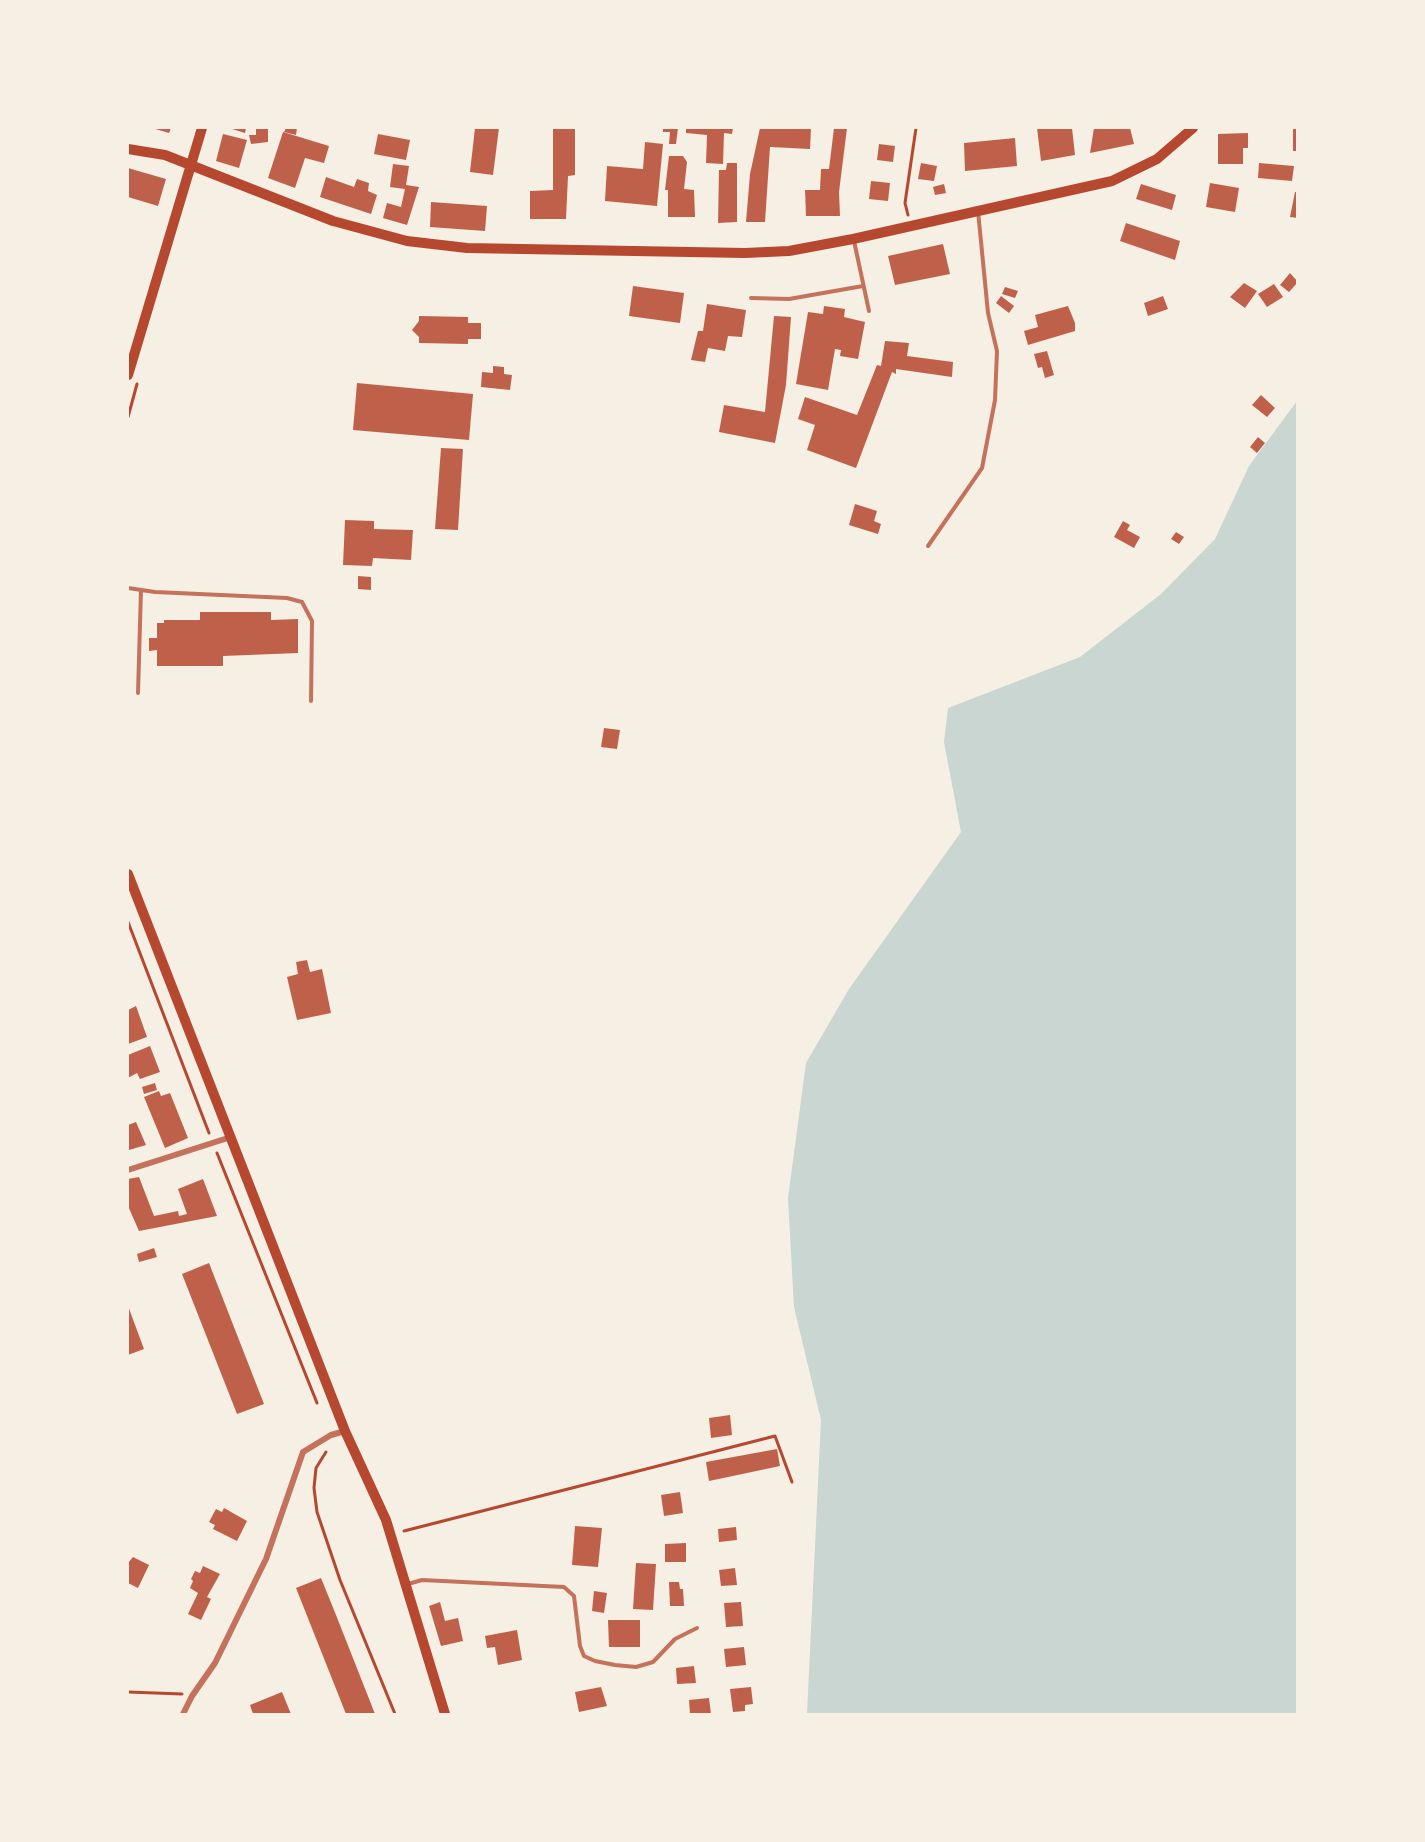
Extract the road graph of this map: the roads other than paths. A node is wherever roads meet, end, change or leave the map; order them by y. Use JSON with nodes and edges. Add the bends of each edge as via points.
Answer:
{"nodes":[{"id":1,"x":202,"y":128,"type":"edge"},
{"id":2,"x":1193,"y":128,"type":"edge"},
{"id":3,"x":128,"y":149,"type":"edge"},
{"id":4,"x":191,"y":166,"type":"junction"},
{"id":5,"x":977,"y":211,"type":"junction"},
{"id":6,"x":853,"y":239,"type":"junction"},
{"id":7,"x":863,"y":286,"type":"junction"},
{"id":8,"x":751,"y":298,"type":"dead end"},
{"id":9,"x":869,"y":311,"type":"dead end"},
{"id":10,"x":128,"y":375,"type":"edge"},
{"id":11,"x":928,"y":546,"type":"dead end"},
{"id":12,"x":128,"y":588,"type":"edge"},
{"id":13,"x":141,"y":590,"type":"junction"},
{"id":14,"x":138,"y":693,"type":"dead end"},
{"id":15,"x":312,"y":701,"type":"dead end"},
{"id":16,"x":128,"y":874,"type":"edge"},
{"id":17,"x":231,"y":1136,"type":"junction"},
{"id":18,"x":128,"y":1170,"type":"edge"},
{"id":19,"x":345,"y":1431,"type":"junction"},
{"id":20,"x":406,"y":1584,"type":"junction"},
{"id":21,"x":697,"y":1628,"type":"dead end"},
{"id":22,"x":183,"y":1714,"type":"edge"},
{"id":23,"x":446,"y":1714,"type":"edge"}],
"edges":[{"from":1,"to":4,"type":"main road"},
{"from":2,"to":5,"type":"main road","via":[[1157,159],[1112,181]]},
{"from":3,"to":4,"type":"main road"},
{"from":4,"to":6,"type":"main road","via":[[333,221],[407,241],[467,248],[745,253],[789,251]]},
{"from":4,"to":10,"type":"main road"},
{"from":5,"to":6,"type":"main road"},
{"from":5,"to":11,"type":"lane","via":[[988,313],[997,351],[995,400],[982,468]]},
{"from":6,"to":7,"type":"lane"},
{"from":7,"to":8,"type":"lane","via":[[789,299]]},
{"from":7,"to":9,"type":"lane"},
{"from":12,"to":13,"type":"lane"},
{"from":13,"to":14,"type":"lane"},
{"from":13,"to":15,"type":"lane","via":[[302,602],[312,621]]},
{"from":16,"to":17,"type":"main road"},
{"from":17,"to":18,"type":"street"},
{"from":17,"to":19,"type":"main road"},
{"from":19,"to":20,"type":"main road","via":[[391,1533]]},
{"from":19,"to":22,"type":"street","via":[[303,1452],[266,1559],[215,1663]]},
{"from":20,"to":21,"type":"lane","via":[[422,1580],[564,1587],[574,1596],[584,1656],[615,1665],[636,1667],[653,1662],[675,1639]]},
{"from":20,"to":23,"type":"main road"}]}
